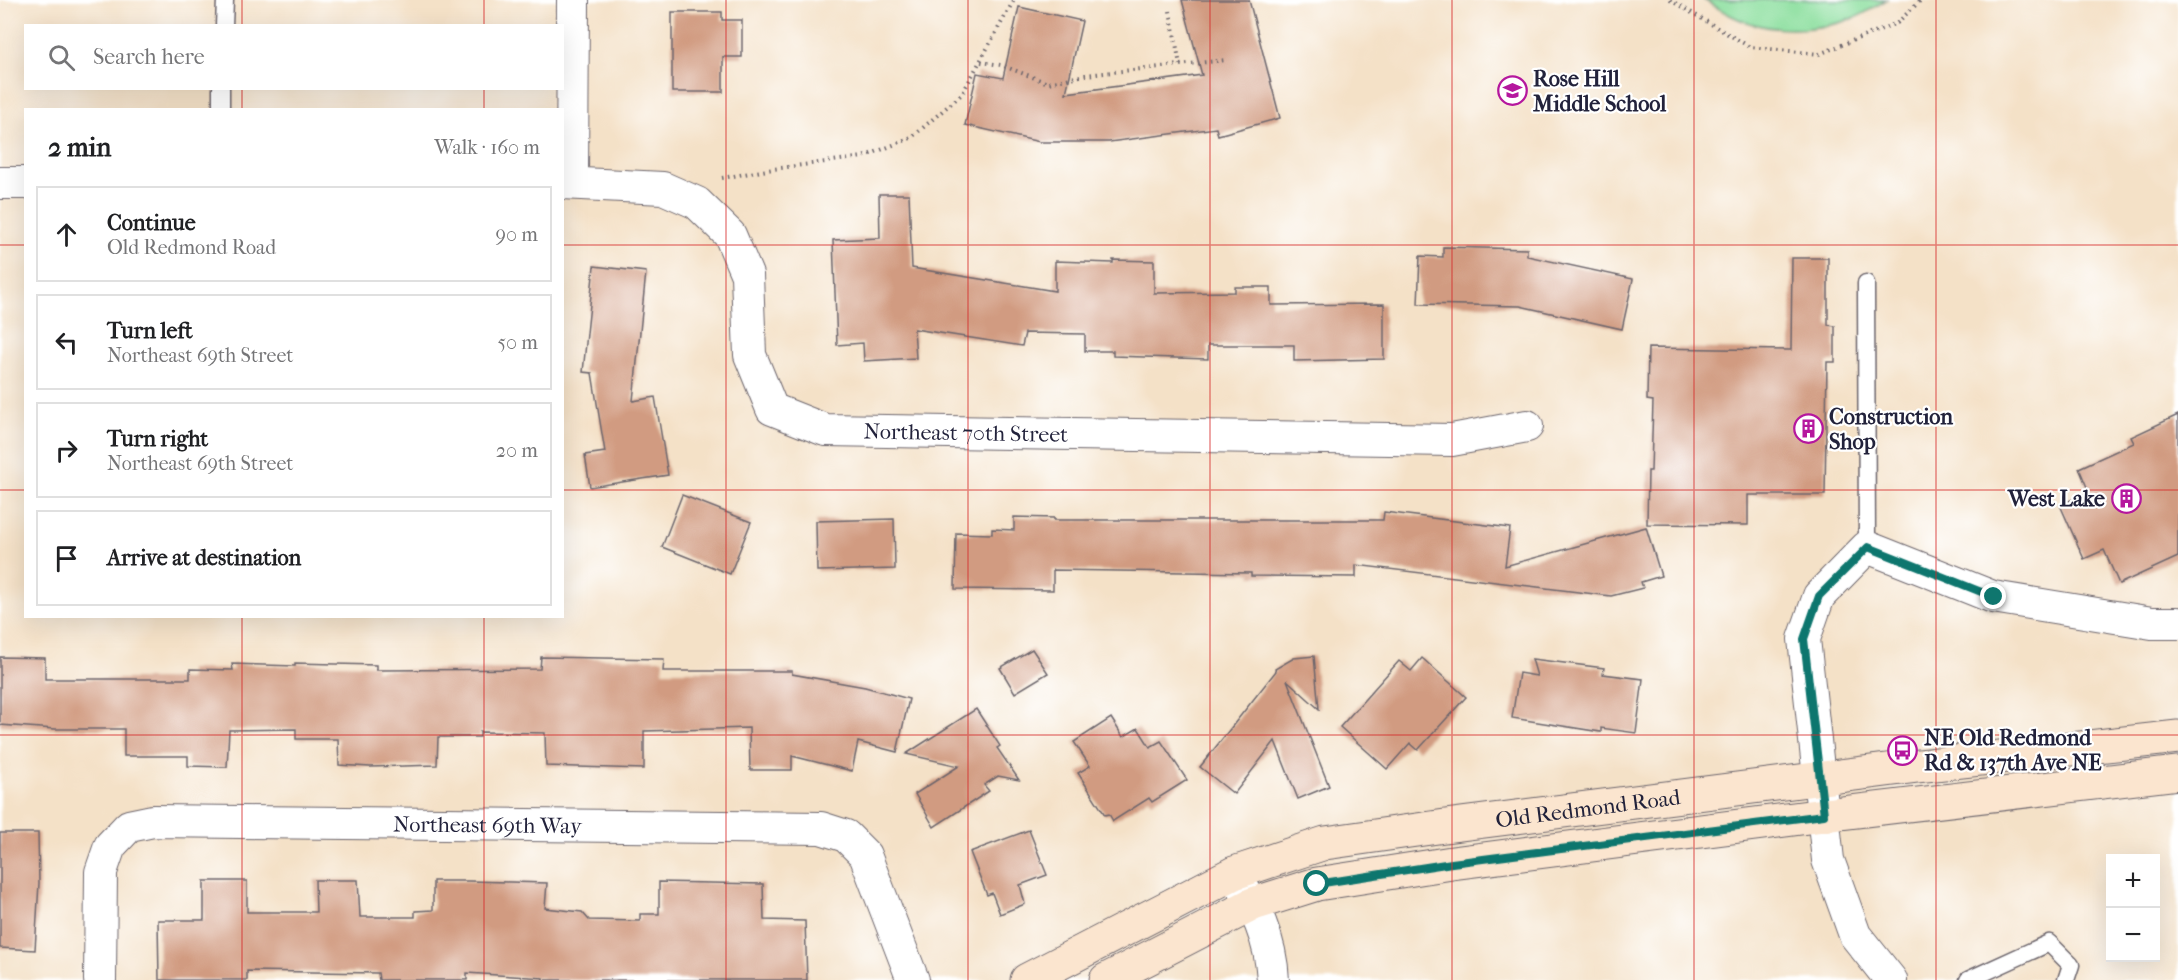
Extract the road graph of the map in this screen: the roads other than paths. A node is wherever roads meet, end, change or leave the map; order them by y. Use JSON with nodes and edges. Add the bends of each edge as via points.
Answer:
{"nodes":[{"id":1,"x":225,"y":0,"type":"edge"},
{"id":2,"x":573,"y":0,"type":"edge"},
{"id":3,"x":224,"y":24,"type":"edge"},
{"id":4,"x":222,"y":90,"type":"edge"},
{"id":5,"x":221,"y":108,"type":"edge"},
{"id":6,"x":0,"y":183,"type":"edge"},
{"id":7,"x":24,"y":183,"type":"edge"},
{"id":8,"x":567,"y":183,"type":"edge"},
{"id":9,"x":1866,"y":283,"type":"dead end"},
{"id":10,"x":1527,"y":426,"type":"dead end"},
{"id":11,"x":1868,"y":547,"type":"junction"},
{"id":12,"x":2178,"y":623,"type":"edge"},
{"id":13,"x":2178,"y":737,"type":"edge"},
{"id":14,"x":2178,"y":773,"type":"edge"},
{"id":15,"x":1821,"y":779,"type":"junction"},
{"id":16,"x":1824,"y":815,"type":"junction"},
{"id":17,"x":1234,"y":873,"type":"junction"},
{"id":18,"x":1253,"y":904,"type":"junction"},
{"id":19,"x":100,"y":980,"type":"edge"},
{"id":20,"x":913,"y":980,"type":"edge"},
{"id":21,"x":1027,"y":980,"type":"edge"},
{"id":22,"x":1106,"y":980,"type":"edge"},
{"id":23,"x":1273,"y":980,"type":"edge"},
{"id":24,"x":1891,"y":980,"type":"edge"},
{"id":25,"x":1968,"y":980,"type":"edge"},
{"id":26,"x":2066,"y":980,"type":"edge"}],
"edges":[{"from":1,"to":3,"type":"lane"},
{"from":2,"to":8,"type":"street"},
{"from":4,"to":5,"type":"lane"},
{"from":6,"to":7,"type":"street"},
{"from":8,"to":10,"type":"street","name":"Northeast 70th Street","via":[[663,188],[697,203],[730,235],[747,275],[750,355],[772,409],[825,430],[1452,440]]},
{"from":9,"to":11,"type":"lane"},
{"from":11,"to":12,"type":"street","via":[[1994,597],[2152,623]]},
{"from":11,"to":15,"type":"street","via":[[1819,596],[1804,639]]},
{"from":13,"to":15,"type":"main road","name":"Old Redmond Road"},
{"from":14,"to":16,"type":"main road","name":"Old Redmond Road"},
{"from":15,"to":16,"type":"street"},
{"from":15,"to":17,"type":"main road","name":"Old Redmond Road","via":[[1325,843]]},
{"from":16,"to":18,"type":"main road","name":"Old Redmond Road","via":[[1317,884]]},
{"from":16,"to":24,"type":"street","via":[[1828,860],[1855,935]]},
{"from":17,"to":18,"type":"street"},
{"from":17,"to":21,"type":"main road","name":"Old Redmond Road"},
{"from":18,"to":22,"type":"main road","name":"Old Redmond Road"},
{"from":18,"to":23,"type":"street","via":[[1272,957]]},
{"from":19,"to":20,"type":"street","name":"Northeast 69th Way","via":[[101,872],[110,846],[129,826],[153,821],[821,828],[846,836],[865,855]]},
{"from":25,"to":26,"type":"lane","via":[[2049,943],[2072,965]]}]}
